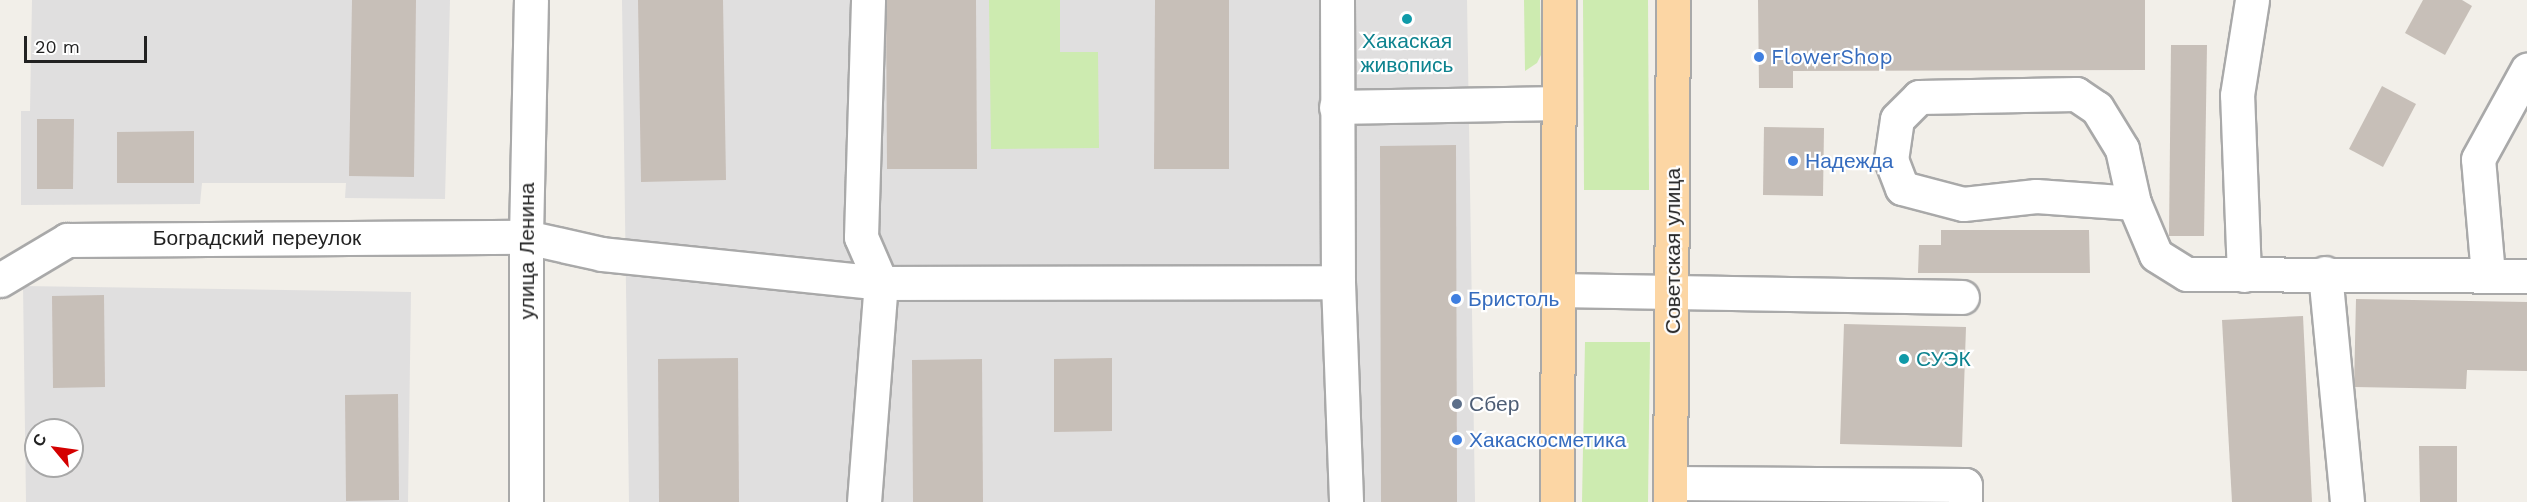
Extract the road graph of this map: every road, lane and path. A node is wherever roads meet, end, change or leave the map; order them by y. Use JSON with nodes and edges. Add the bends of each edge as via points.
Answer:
{"nodes":[{"id":1,"x":531,"y":0,"type":"edge"},
{"id":2,"x":868,"y":0,"type":"edge"},
{"id":3,"x":1337,"y":0,"type":"edge"},
{"id":4,"x":1558,"y":0,"type":"edge"},
{"id":5,"x":1673,"y":0,"type":"edge"},
{"id":6,"x":2252,"y":0,"type":"edge"},
{"id":7,"x":2527,"y":70,"type":"edge"},
{"id":8,"x":1558,"y":103,"type":"junction"},
{"id":9,"x":1336,"y":107,"type":"junction"},
{"id":10,"x":2134,"y":203,"type":"junction"},
{"id":11,"x":526,"y":237,"type":"junction"},
{"id":12,"x":2325,"y":273,"type":"junction"},
{"id":13,"x":2244,"y":274,"type":"junction"},
{"id":14,"x":2488,"y":275,"type":"junction"},
{"id":15,"x":2527,"y":276,"type":"edge"},
{"id":16,"x":0,"y":280,"type":"edge"},
{"id":17,"x":1338,"y":282,"type":"junction"},
{"id":18,"x":881,"y":283,"type":"junction"},
{"id":19,"x":1559,"y":290,"type":"junction"},
{"id":20,"x":1674,"y":293,"type":"junction"},
{"id":21,"x":1962,"y":297,"type":"dead end"},
{"id":22,"x":1670,"y":493,"type":"edge"},
{"id":23,"x":526,"y":502,"type":"edge"},
{"id":24,"x":864,"y":502,"type":"edge"},
{"id":25,"x":1346,"y":502,"type":"edge"},
{"id":26,"x":1557,"y":502,"type":"edge"},
{"id":27,"x":1965,"y":502,"type":"edge"},
{"id":28,"x":2347,"y":502,"type":"edge"}],
"edges":[{"from":1,"to":11,"type":"street","name":"улица Ленина"},
{"from":2,"to":18,"type":"street","via":[[861,237]]},
{"from":3,"to":9,"type":"street"},
{"from":4,"to":8,"type":"main road"},
{"from":5,"to":20,"type":"main road","name":"Советская улица"},
{"from":6,"to":13,"type":"street","via":[[2237,95]]},
{"from":7,"to":14,"type":"street","via":[[2478,159]]},
{"from":8,"to":9,"type":"street"},
{"from":8,"to":19,"type":"main road"},
{"from":9,"to":17,"type":"street"},
{"from":10,"to":10,"type":"street","via":[[2036,196],[1963,204],[1902,188],[1891,160],[1897,119],[1919,97],[2076,94],[2097,108],[2122,149]]},
{"from":10,"to":13,"type":"street","via":[[2156,255],[2187,274]]},
{"from":11,"to":16,"type":"street","name":"Боградский переулок","via":[[67,240]]},
{"from":11,"to":18,"type":"street","name":"Боградский переулок","via":[[602,254]]},
{"from":11,"to":23,"type":"street","name":"улица Ленина"},
{"from":12,"to":13,"type":"street"},
{"from":12,"to":14,"type":"street"},
{"from":12,"to":28,"type":"street"},
{"from":14,"to":15,"type":"street"},
{"from":17,"to":18,"type":"street","name":"Боградский переулок"},
{"from":17,"to":25,"type":"street"},
{"from":18,"to":24,"type":"street"},
{"from":19,"to":20,"type":"street"},
{"from":19,"to":26,"type":"main road"},
{"from":20,"to":21,"type":"street"},
{"from":20,"to":22,"type":"main road","name":"Советская улица"},
{"from":22,"to":27,"type":"street","via":[[1965,486]]}]}
